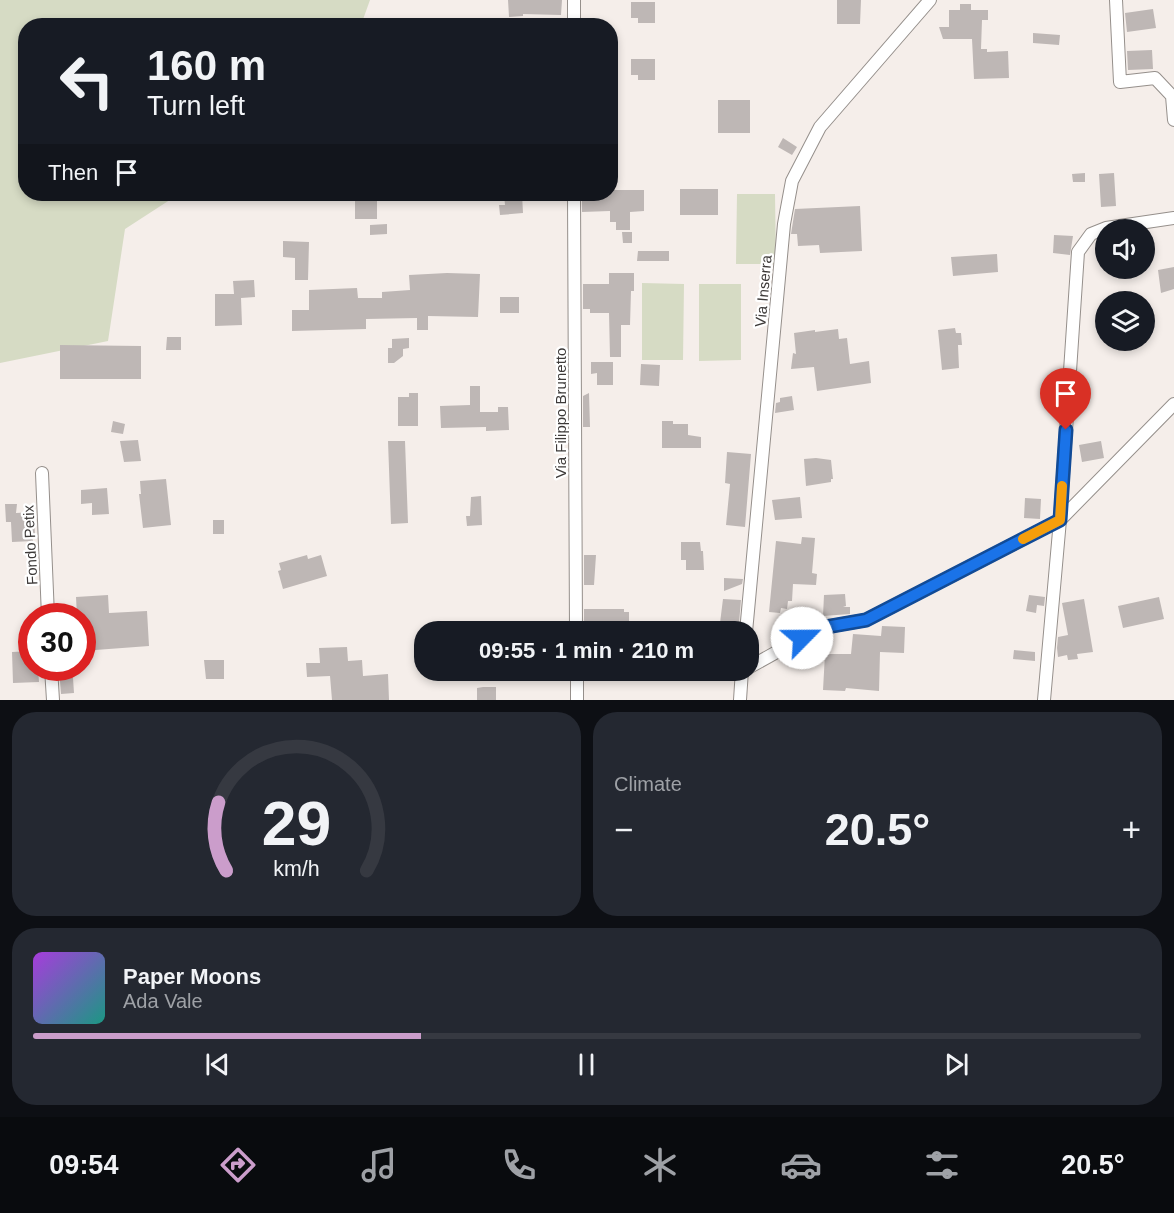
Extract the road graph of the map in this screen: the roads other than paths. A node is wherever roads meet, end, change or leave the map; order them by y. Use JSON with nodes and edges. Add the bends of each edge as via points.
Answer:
{"nodes":[{"id":1,"x":574,"y":0,"type":"edge"},
{"id":2,"x":930,"y":0,"type":"edge"},
{"id":3,"x":1116,"y":0,"type":"edge"},
{"id":4,"x":574,"y":18,"type":"edge"},
{"id":5,"x":1174,"y":120,"type":"edge"},
{"id":6,"x":574,"y":201,"type":"edge"},
{"id":7,"x":1174,"y":218,"type":"edge"},
{"id":8,"x":1174,"y":404,"type":"edge"},
{"id":9,"x":42,"y":473,"type":"dead end"},
{"id":10,"x":1060,"y":520,"type":"junction"},
{"id":11,"x":47,"y":603,"type":"edge"},
{"id":12,"x":576,"y":621,"type":"edge"},
{"id":13,"x":747,"y":621,"type":"edge"},
{"id":14,"x":759,"y":662,"type":"edge"},
{"id":15,"x":52,"y":681,"type":"edge"},
{"id":16,"x":577,"y":681,"type":"edge"},
{"id":17,"x":743,"y":681,"type":"edge"},
{"id":18,"x":53,"y":700,"type":"edge"},
{"id":19,"x":577,"y":700,"type":"edge"},
{"id":20,"x":740,"y":700,"type":"edge"},
{"id":21,"x":1044,"y":700,"type":"edge"}],
"edges":[{"from":1,"to":4,"type":"street"},
{"from":2,"to":13,"type":"street","name":"Via Inserra","via":[[820,128],[792,181],[784,224]]},
{"from":3,"to":5,"type":"street","via":[[1120,82],[1155,78],[1172,96]]},
{"from":6,"to":12,"type":"street","name":"Via Filippo Brunetto"},
{"from":7,"to":10,"type":"street","via":[[1106,228],[1091,234],[1078,252]]},
{"from":8,"to":10,"type":"street"},
{"from":9,"to":11,"type":"street","name":"Fondo Petix"},
{"from":10,"to":14,"type":"street","via":[[866,620],[820,628]]},
{"from":10,"to":21,"type":"street"},
{"from":15,"to":18,"type":"street"},
{"from":16,"to":19,"type":"street"},
{"from":17,"to":20,"type":"street"}]}
